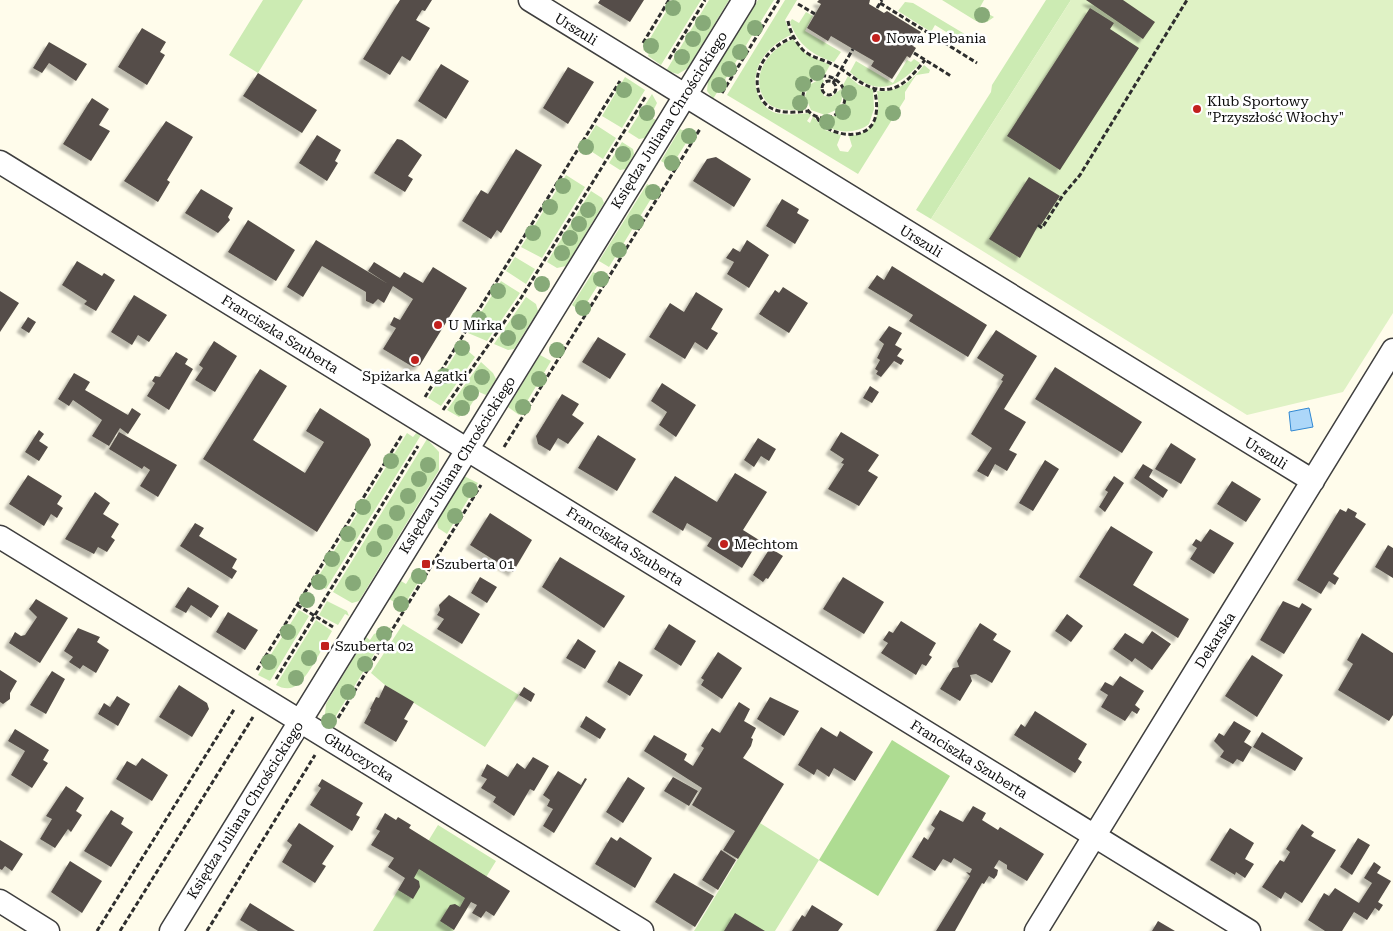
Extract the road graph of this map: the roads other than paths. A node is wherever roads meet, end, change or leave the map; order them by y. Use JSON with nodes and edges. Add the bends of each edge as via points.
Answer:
{"nodes":[{"id":1,"x":530,"y":0,"type":"edge"},
{"id":2,"x":744,"y":0,"type":"edge"},
{"id":3,"x":685,"y":95,"type":"junction"},
{"id":4,"x":0,"y":162,"type":"edge"},
{"id":5,"x":1393,"y":350,"type":"edge"},
{"id":6,"x":467,"y":449,"type":"junction"},
{"id":7,"x":1313,"y":481,"type":"junction"},
{"id":8,"x":0,"y":537,"type":"edge"},
{"id":9,"x":300,"y":721,"type":"junction"},
{"id":10,"x":1094,"y":837,"type":"junction"},
{"id":11,"x":0,"y":901,"type":"edge"},
{"id":12,"x":48,"y":931,"type":"edge"},
{"id":13,"x":171,"y":931,"type":"edge"},
{"id":14,"x":642,"y":931,"type":"edge"},
{"id":15,"x":1036,"y":931,"type":"edge"},
{"id":16,"x":1249,"y":931,"type":"edge"}],
"edges":[{"from":1,"to":3,"type":"street","name":"Urszuli"},
{"from":2,"to":3,"type":"street","name":"Księdza Juliana Chrościckiego"},
{"from":3,"to":6,"type":"street","name":"Księdza Juliana Chrościckiego"},
{"from":3,"to":7,"type":"street","name":"Urszuli"},
{"from":4,"to":6,"type":"street","name":"Franciszka Szuberta"},
{"from":5,"to":7,"type":"street","name":"Dekarska"},
{"from":6,"to":9,"type":"street","name":"Księdza Juliana Chrościckiego"},
{"from":6,"to":10,"type":"street","name":"Franciszka Szuberta"},
{"from":7,"to":10,"type":"street","name":"Dekarska"},
{"from":8,"to":9,"type":"street","name":"Głubczycka"},
{"from":9,"to":13,"type":"street","name":"Księdza Juliana Chrościckiego"},
{"from":9,"to":14,"type":"street","name":"Głubczycka"},
{"from":10,"to":15,"type":"street","name":"Dekarska"},
{"from":10,"to":16,"type":"street","name":"Franciszka Szuberta"},
{"from":11,"to":12,"type":"street"}]}
